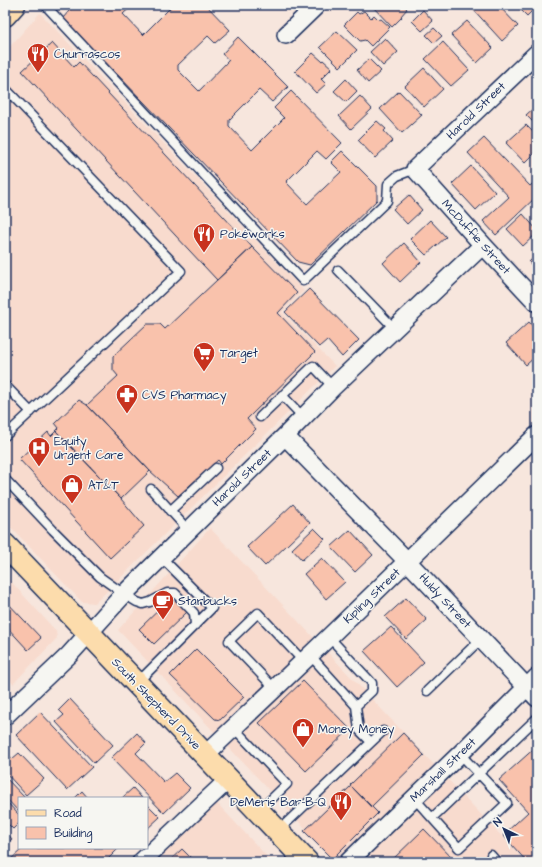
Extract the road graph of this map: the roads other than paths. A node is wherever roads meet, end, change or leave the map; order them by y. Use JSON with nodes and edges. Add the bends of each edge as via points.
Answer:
{"nodes":[{"id":1,"x":14,"y":5,"type":"edge"},
{"id":2,"x":45,"y":5,"type":"edge"},
{"id":3,"x":317,"y":5,"type":"edge"},
{"id":4,"x":5,"y":15,"type":"edge"},
{"id":5,"x":286,"y":35,"type":"dead end"},
{"id":6,"x":537,"y":53,"type":"edge"},
{"id":7,"x":5,"y":88,"type":"edge"},
{"id":8,"x":415,"y":169,"type":"junction"},
{"id":9,"x":483,"y":245,"type":"junction"},
{"id":10,"x":338,"y":270,"type":"dead end"},
{"id":11,"x":537,"y":304,"type":"edge"},
{"id":12,"x":395,"y":328,"type":"junction"},
{"id":13,"x":5,"y":385,"type":"edge"},
{"id":14,"x":333,"y":387,"type":"junction"},
{"id":15,"x":282,"y":395,"type":"junction"},
{"id":16,"x":31,"y":412,"type":"junction"},
{"id":17,"x":260,"y":417,"type":"dead end"},
{"id":18,"x":303,"y":417,"type":"junction"},
{"id":19,"x":5,"y":436,"type":"edge"},
{"id":20,"x":285,"y":436,"type":"junction"},
{"id":21,"x":537,"y":436,"type":"edge"},
{"id":22,"x":216,"y":468,"type":"dead end"},
{"id":23,"x":5,"y":479,"type":"edge"},
{"id":24,"x":151,"y":489,"type":"dead end"},
{"id":25,"x":170,"y":511,"type":"junction"},
{"id":26,"x":188,"y":530,"type":"junction"},
{"id":27,"x":5,"y":545,"type":"edge"},
{"id":28,"x":161,"y":557,"type":"junction"},
{"id":29,"x":408,"y":562,"type":"junction"},
{"id":30,"x":124,"y":594,"type":"junction"},
{"id":31,"x":195,"y":625,"type":"junction"},
{"id":32,"x":89,"y":633,"type":"junction"},
{"id":33,"x":329,"y":637,"type":"junction"},
{"id":34,"x":481,"y":639,"type":"junction"},
{"id":35,"x":307,"y":658,"type":"junction"},
{"id":36,"x":137,"y":684,"type":"junction"},
{"id":37,"x":534,"y":688,"type":"edge"},
{"id":38,"x":275,"y":689,"type":"junction"},
{"id":39,"x":427,"y":690,"type":"dead end"},
{"id":40,"x":356,"y":706,"type":"junction"},
{"id":41,"x":5,"y":716,"type":"edge"},
{"id":42,"x":537,"y":718,"type":"edge"},
{"id":43,"x":234,"y":728,"type":"junction"},
{"id":44,"x":383,"y":731,"type":"dead end"},
{"id":45,"x":371,"y":742,"type":"junction"},
{"id":46,"x":460,"y":754,"type":"junction"},
{"id":47,"x":205,"y":755,"type":"junction"},
{"id":48,"x":479,"y":773,"type":"junction"},
{"id":49,"x":228,"y":780,"type":"junction"},
{"id":50,"x":414,"y":798,"type":"junction"},
{"id":51,"x":258,"y":811,"type":"junction"},
{"id":52,"x":432,"y":818,"type":"junction"},
{"id":53,"x":277,"y":831,"type":"junction"},
{"id":54,"x":491,"y":855,"type":"dead end"},
{"id":55,"x":353,"y":860,"type":"edge"},
{"id":56,"x":141,"y":862,"type":"edge"},
{"id":57,"x":307,"y":862,"type":"edge"},
{"id":58,"x":497,"y":862,"type":"edge"}],
"edges":[{"from":1,"to":4,"type":"main road"},
{"from":2,"to":8,"type":"lane","via":[[303,281],[387,201],[388,184],[397,176]]},
{"from":3,"to":5,"type":"street"},
{"from":6,"to":8,"type":"street","name":"Harold Street"},
{"from":7,"to":16,"type":"lane","via":[[181,271]]},
{"from":8,"to":9,"type":"street","name":"McDuffie Street"},
{"from":9,"to":11,"type":"street","name":"McDuffie Street"},
{"from":9,"to":12,"type":"street","name":"Harold Street"},
{"from":10,"to":12,"type":"lane"},
{"from":12,"to":14,"type":"street","name":"Harold Street"},
{"from":13,"to":16,"type":"lane"},
{"from":14,"to":15,"type":"lane","via":[[313,366]]},
{"from":14,"to":18,"type":"street","name":"Harold Street"},
{"from":15,"to":17,"type":"lane"},
{"from":15,"to":18,"type":"lane"},
{"from":16,"to":19,"type":"lane"},
{"from":18,"to":20,"type":"street","name":"Harold Street"},
{"from":20,"to":26,"type":"street","name":"Harold Street"},
{"from":20,"to":29,"type":"street","name":"Huldy Street"},
{"from":21,"to":29,"type":"street","name":"Kipling Street"},
{"from":22,"to":25,"type":"lane"},
{"from":23,"to":30,"type":"lane","via":[[100,577]]},
{"from":24,"to":25,"type":"lane"},
{"from":25,"to":26,"type":"lane"},
{"from":26,"to":28,"type":"street","name":"Harold Street"},
{"from":27,"to":32,"type":"main road","name":"South Shepherd Drive"},
{"from":28,"to":30,"type":"street","name":"Harold Street"},
{"from":28,"to":31,"type":"lane","via":[[212,608]]},
{"from":29,"to":33,"type":"street","name":"Kipling Street"},
{"from":29,"to":34,"type":"street","name":"Huldy Street"},
{"from":30,"to":31,"type":"lane","via":[[143,604],[167,593],[175,593],[194,613]]},
{"from":30,"to":32,"type":"street","name":"Harold Street"},
{"from":31,"to":36,"type":"lane"},
{"from":32,"to":36,"type":"main road","name":"South Shepherd Drive"},
{"from":32,"to":41,"type":"street","name":"Harold Street"},
{"from":33,"to":35,"type":"street","name":"Kipling Street"},
{"from":33,"to":40,"type":"lane","via":[[372,683],[372,691]]},
{"from":34,"to":37,"type":"street","name":"Huldy Street"},
{"from":34,"to":39,"type":"lane"},
{"from":35,"to":38,"type":"street","name":"Kipling Street"},
{"from":35,"to":38,"type":"lane","via":[[258,613],[229,641]]},
{"from":35,"to":40,"type":"lane"},
{"from":36,"to":47,"type":"main road","name":"South Shepherd Drive"},
{"from":37,"to":46,"type":"street","name":"Marshall Street"},
{"from":38,"to":43,"type":"street","name":"Kipling Street"},
{"from":40,"to":45,"type":"lane","via":[[360,730]]},
{"from":42,"to":48,"type":"lane"},
{"from":43,"to":47,"type":"street","name":"Kipling Street"},
{"from":43,"to":51,"type":"lane","via":[[287,784]]},
{"from":44,"to":45,"type":"lane"},
{"from":45,"to":53,"type":"lane"},
{"from":46,"to":48,"type":"lane"},
{"from":46,"to":50,"type":"street","name":"Marshall Street"},
{"from":47,"to":49,"type":"main road","name":"South Shepherd Drive"},
{"from":48,"to":52,"type":"lane"},
{"from":48,"to":52,"type":"lane","via":[[507,803],[459,848]]},
{"from":49,"to":51,"type":"main road","name":"South Shepherd Drive"},
{"from":49,"to":56,"type":"street"},
{"from":50,"to":52,"type":"lane"},
{"from":50,"to":55,"type":"street","name":"Marshall Street"},
{"from":51,"to":53,"type":"main road","name":"South Shepherd Drive"},
{"from":53,"to":57,"type":"main road","name":"South Shepherd Drive"},
{"from":54,"to":58,"type":"lane"}]}
